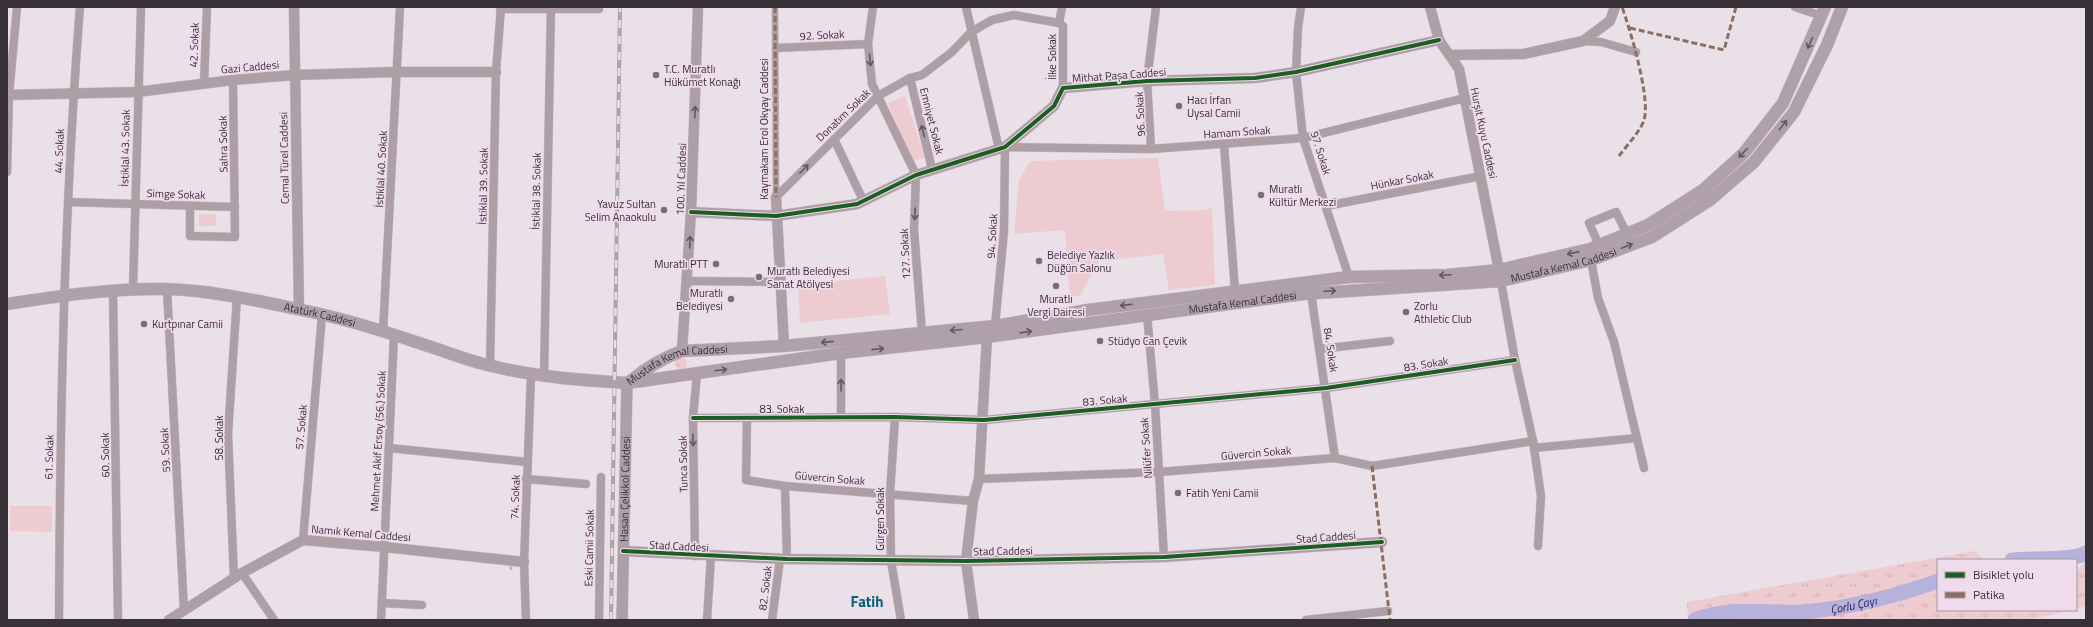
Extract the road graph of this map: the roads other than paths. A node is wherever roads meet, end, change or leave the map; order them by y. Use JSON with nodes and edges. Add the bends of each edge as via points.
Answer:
{"nodes":[{"id":1,"x":16,"y":7,"type":"edge"},
{"id":2,"x":80,"y":7,"type":"edge"},
{"id":3,"x":141,"y":7,"type":"edge"},
{"id":4,"x":207,"y":7,"type":"edge"},
{"id":5,"x":294,"y":7,"type":"edge"},
{"id":6,"x":400,"y":7,"type":"edge"},
{"id":7,"x":698,"y":7,"type":"edge"},
{"id":8,"x":775,"y":7,"type":"edge"},
{"id":9,"x":873,"y":7,"type":"edge"},
{"id":10,"x":966,"y":7,"type":"edge"},
{"id":11,"x":1062,"y":7,"type":"edge"},
{"id":12,"x":1156,"y":7,"type":"edge"},
{"id":13,"x":1301,"y":7,"type":"edge"},
{"id":14,"x":1430,"y":7,"type":"edge"},
{"id":15,"x":1615,"y":7,"type":"edge"},
{"id":16,"x":1795,"y":7,"type":"edge"},
{"id":17,"x":1842,"y":7,"type":"edge"},
{"id":18,"x":500,"y":8,"type":"edge"},
{"id":19,"x":551,"y":8,"type":"edge"},
{"id":20,"x":599,"y":9,"type":"dead end"},
{"id":21,"x":1014,"y":11,"type":"edge"},
{"id":22,"x":1823,"y":12,"type":"edge"},
{"id":23,"x":1061,"y":24,"type":"junction"},
{"id":24,"x":971,"y":32,"type":"junction"},
{"id":25,"x":1439,"y":40,"type":"junction"},
{"id":26,"x":1583,"y":41,"type":"junction"},
{"id":27,"x":868,"y":44,"type":"junction"},
{"id":28,"x":776,"y":48,"type":"junction"},
{"id":29,"x":1636,"y":52,"type":"dead end"},
{"id":30,"x":1450,"y":55,"type":"junction"},
{"id":31,"x":396,"y":72,"type":"junction"},
{"id":32,"x":496,"y":72,"type":"junction"},
{"id":33,"x":1296,"y":72,"type":"junction"},
{"id":34,"x":295,"y":75,"type":"junction"},
{"id":35,"x":910,"y":78,"type":"junction"},
{"id":36,"x":233,"y":80,"type":"junction"},
{"id":37,"x":1147,"y":81,"type":"junction"},
{"id":38,"x":204,"y":84,"type":"junction"},
{"id":39,"x":1063,"y":88,"type":"junction"},
{"id":40,"x":137,"y":92,"type":"junction"},
{"id":41,"x":73,"y":93,"type":"junction"},
{"id":42,"x":8,"y":95,"type":"edge"},
{"id":43,"x":878,"y":96,"type":"junction"},
{"id":44,"x":1465,"y":98,"type":"junction"},
{"id":45,"x":1304,"y":138,"type":"junction"},
{"id":46,"x":834,"y":139,"type":"junction"},
{"id":47,"x":1224,"y":144,"type":"junction"},
{"id":48,"x":1002,"y":148,"type":"junction"},
{"id":49,"x":1151,"y":150,"type":"junction"},
{"id":50,"x":932,"y":169,"type":"junction"},
{"id":51,"x":7,"y":172,"type":"edge"},
{"id":52,"x":916,"y":175,"type":"junction"},
{"id":53,"x":1481,"y":176,"type":"junction"},
{"id":54,"x":776,"y":197,"type":"junction"},
{"id":55,"x":863,"y":200,"type":"junction"},
{"id":56,"x":68,"y":202,"type":"junction"},
{"id":57,"x":135,"y":204,"type":"junction"},
{"id":58,"x":190,"y":206,"type":"junction"},
{"id":59,"x":1326,"y":206,"type":"junction"},
{"id":60,"x":235,"y":207,"type":"junction"},
{"id":61,"x":692,"y":212,"type":"junction"},
{"id":62,"x":776,"y":216,"type":"junction"},
{"id":63,"x":1627,"y":234,"type":"junction"},
{"id":64,"x":1599,"y":245,"type":"junction"},
{"id":65,"x":1591,"y":260,"type":"junction"},
{"id":66,"x":1500,"y":275,"type":"junction"},
{"id":67,"x":1349,"y":277,"type":"junction"},
{"id":68,"x":688,"y":281,"type":"junction"},
{"id":69,"x":780,"y":282,"type":"junction"},
{"id":70,"x":132,"y":289,"type":"junction"},
{"id":71,"x":167,"y":289,"type":"junction"},
{"id":72,"x":113,"y":291,"type":"junction"},
{"id":73,"x":1234,"y":291,"type":"junction"},
{"id":74,"x":1311,"y":293,"type":"junction"},
{"id":75,"x":64,"y":295,"type":"junction"},
{"id":76,"x":237,"y":297,"type":"junction"},
{"id":77,"x":1165,"y":300,"type":"junction"},
{"id":78,"x":7,"y":304,"type":"edge"},
{"id":79,"x":299,"y":309,"type":"junction"},
{"id":80,"x":1088,"y":310,"type":"junction"},
{"id":81,"x":1167,"y":312,"type":"junction"},
{"id":82,"x":322,"y":315,"type":"junction"},
{"id":83,"x":1147,"y":315,"type":"junction"},
{"id":84,"x":1089,"y":323,"type":"junction"},
{"id":85,"x":995,"y":326,"type":"junction"},
{"id":86,"x":389,"y":333,"type":"junction"},
{"id":87,"x":922,"y":333,"type":"junction"},
{"id":88,"x":987,"y":337,"type":"junction"},
{"id":89,"x":1390,"y":341,"type":"dead end"},
{"id":90,"x":784,"y":346,"type":"junction"},
{"id":91,"x":1320,"y":349,"type":"junction"},
{"id":92,"x":687,"y":351,"type":"junction"},
{"id":93,"x":841,"y":353,"type":"junction"},
{"id":94,"x":669,"y":356,"type":"junction"},
{"id":95,"x":1515,"y":360,"type":"junction"},
{"id":96,"x":490,"y":366,"type":"junction"},
{"id":97,"x":696,"y":373,"type":"junction"},
{"id":98,"x":538,"y":375,"type":"junction"},
{"id":99,"x":671,"y":376,"type":"junction"},
{"id":100,"x":627,"y":383,"type":"junction"},
{"id":101,"x":1326,"y":388,"type":"junction"},
{"id":102,"x":1155,"y":404,"type":"junction"},
{"id":103,"x":841,"y":417,"type":"junction"},
{"id":104,"x":895,"y":417,"type":"junction"},
{"id":105,"x":693,"y":418,"type":"junction"},
{"id":106,"x":747,"y":418,"type":"junction"},
{"id":107,"x":984,"y":420,"type":"junction"},
{"id":108,"x":1637,"y":438,"type":"junction"},
{"id":109,"x":1533,"y":444,"type":"junction"},
{"id":110,"x":388,"y":448,"type":"junction"},
{"id":111,"x":1335,"y":458,"type":"junction"},
{"id":112,"x":527,"y":462,"type":"junction"},
{"id":113,"x":1644,"y":468,"type":"dead end"},
{"id":114,"x":1159,"y":472,"type":"junction"},
{"id":115,"x":601,"y":477,"type":"dead end"},
{"id":116,"x":526,"y":478,"type":"junction"},
{"id":117,"x":979,"y":479,"type":"junction"},
{"id":118,"x":586,"y":484,"type":"dead end"},
{"id":119,"x":785,"y":486,"type":"junction"},
{"id":120,"x":890,"y":494,"type":"junction"},
{"id":121,"x":973,"y":501,"type":"junction"},
{"id":122,"x":303,"y":540,"type":"junction"},
{"id":123,"x":1382,"y":542,"type":"dead end"},
{"id":124,"x":1538,"y":546,"type":"dead end"},
{"id":125,"x":384,"y":547,"type":"junction"},
{"id":126,"x":623,"y":551,"type":"junction"},
{"id":127,"x":695,"y":556,"type":"junction"},
{"id":128,"x":711,"y":556,"type":"junction"},
{"id":129,"x":1164,"y":557,"type":"junction"},
{"id":130,"x":783,"y":559,"type":"junction"},
{"id":131,"x":891,"y":561,"type":"junction"},
{"id":132,"x":966,"y":561,"type":"junction"},
{"id":133,"x":524,"y":562,"type":"junction"},
{"id":134,"x":238,"y":576,"type":"junction"},
{"id":135,"x":382,"y":603,"type":"junction"},
{"id":136,"x":422,"y":605,"type":"dead end"},
{"id":137,"x":1388,"y":611,"type":"dead end"},
{"id":138,"x":177,"y":616,"type":"edge"},
{"id":139,"x":59,"y":620,"type":"edge"},
{"id":140,"x":118,"y":620,"type":"edge"},
{"id":141,"x":274,"y":620,"type":"edge"},
{"id":142,"x":381,"y":620,"type":"edge"},
{"id":143,"x":526,"y":620,"type":"edge"},
{"id":144,"x":599,"y":620,"type":"edge"},
{"id":145,"x":622,"y":620,"type":"edge"},
{"id":146,"x":707,"y":620,"type":"edge"},
{"id":147,"x":772,"y":620,"type":"edge"},
{"id":148,"x":900,"y":620,"type":"edge"},
{"id":149,"x":974,"y":620,"type":"edge"},
{"id":150,"x":1306,"y":620,"type":"edge"}],
"edges":[{"from":1,"to":42,"type":"street"},
{"from":2,"to":41,"type":"street","name":"44. Sokak"},
{"from":3,"to":40,"type":"street","name":"İstiklal 43. Sokak"},
{"from":4,"to":38,"type":"street","name":"42. Sokak"},
{"from":5,"to":34,"type":"street","name":"Cemal Türel Caddesi"},
{"from":6,"to":31,"type":"street","name":"İstiklal 40. Sokak"},
{"from":61,"to":7,"type":"street","name":"100. Yıl Caddesi","one_way":true},
{"from":8,"to":28,"type":"street","name":"Kaymakam Erol Okyay Caddesi"},
{"from":9,"to":27,"type":"street"},
{"from":10,"to":24,"type":"street","name":"94. Sokak"},
{"from":11,"to":23,"type":"street","name":"İlke Sokak"},
{"from":12,"to":37,"type":"street","name":"96. Sokak"},
{"from":13,"to":33,"type":"street","name":"97. Sokak"},
{"from":14,"to":25,"type":"street","name":"Hurşit Kuyu Caddesi"},
{"from":15,"to":26,"type":"street","via":[[1610,21]]},
{"from":16,"to":22,"type":"street"},
{"from":65,"to":17,"type":"main road","name":"Mustafa Kemal Caddesi","one_way":true,"via":[[1652,237],[1710,200],[1754,162],[1794,112],[1827,45]]},
{"from":18,"to":19,"type":"street"},
{"from":18,"to":32,"type":"street","name":"İstiklal 39. Sokak"},
{"from":19,"to":20,"type":"street"},
{"from":19,"to":98,"type":"street","name":"İstiklal 38. Sokak"},
{"from":21,"to":23,"type":"street","name":"Donatım Sokak"},
{"from":21,"to":24,"type":"street","name":"Donatım Sokak"},
{"from":22,"to":63,"type":"main road","name":"Mustafa Kemal Caddesi","one_way":true,"via":[[1783,103],[1744,153],[1703,190],[1648,225]]},
{"from":23,"to":39,"type":"street","name":"İlke Sokak"},
{"from":24,"to":35,"type":"street","name":"Donatım Sokak","via":[[952,52],[922,75]]},
{"from":24,"to":48,"type":"street","name":"94. Sokak"},
{"from":25,"to":30,"type":"street","name":"Hurşit Kuyu Caddesi"},
{"from":25,"to":33,"type":"street","name":"Mithat Paşa Caddesi"},
{"from":26,"to":29,"type":"street","via":[[1601,42]]},
{"from":26,"to":30,"type":"street","via":[[1523,54]]},
{"from":27,"to":28,"type":"street","name":"92. Sokak"},
{"from":27,"to":43,"type":"street","one_way":true,"via":[[872,84]]},
{"from":28,"to":54,"type":"street","name":"Kaymakam Erol Okyay Caddesi"},
{"from":30,"to":44,"type":"street","name":"Hurşit Kuyu Caddesi","via":[[1459,69]]},
{"from":31,"to":32,"type":"street","name":"Gazi Caddesi"},
{"from":31,"to":34,"type":"street","name":"Gazi Caddesi"},
{"from":31,"to":86,"type":"street","name":"İstiklal 40. Sokak"},
{"from":32,"to":96,"type":"street","name":"İstiklal 39. Sokak"},
{"from":33,"to":37,"type":"street","name":"Mithat Paşa Caddesi","via":[[1255,78]]},
{"from":33,"to":45,"type":"street","name":"97. Sokak"},
{"from":34,"to":36,"type":"street","name":"Gazi Caddesi"},
{"from":34,"to":79,"type":"street","name":"Cemal Türel Caddesi"},
{"from":35,"to":43,"type":"street","name":"Donatım Sokak"},
{"from":50,"to":35,"type":"street","name":"Emniyet Sokak","one_way":true},
{"from":36,"to":38,"type":"street","name":"Gazi Caddesi"},
{"from":36,"to":60,"type":"street","name":"Sahra Sokak"},
{"from":37,"to":39,"type":"street","name":"Mithat Paşa Caddesi"},
{"from":37,"to":49,"type":"street","name":"96. Sokak"},
{"from":38,"to":40,"type":"street","name":"Gazi Caddesi"},
{"from":39,"to":48,"type":"street","name":"Mithat Paşa Caddesi","via":[[1054,106]]},
{"from":40,"to":41,"type":"street","name":"Gazi Caddesi"},
{"from":40,"to":57,"type":"street","name":"İstiklal 43. Sokak"},
{"from":41,"to":42,"type":"street","name":"Gazi Caddesi"},
{"from":41,"to":56,"type":"street","name":"44. Sokak"},
{"from":42,"to":51,"type":"street"},
{"from":43,"to":46,"type":"street","name":"Donatım Sokak"},
{"from":43,"to":52,"type":"street"},
{"from":44,"to":45,"type":"street","name":"Hamam Sokak"},
{"from":44,"to":53,"type":"street","name":"Hurşit Kuyu Caddesi"},
{"from":45,"to":47,"type":"street","name":"Hamam Sokak"},
{"from":45,"to":59,"type":"street","name":"97. Sokak"},
{"from":54,"to":46,"type":"street","name":"Donatım Sokak","one_way":true},
{"from":46,"to":55,"type":"street"},
{"from":47,"to":49,"type":"street","name":"Hamam Sokak"},
{"from":47,"to":73,"type":"street"},
{"from":48,"to":49,"type":"street","name":"Hamam Sokak"},
{"from":48,"to":50,"type":"street","name":"Mithat Paşa Caddesi"},
{"from":48,"to":85,"type":"street","name":"94. Sokak","via":[[1004,231]]},
{"from":50,"to":52,"type":"street","name":"Mithat Paşa Caddesi"},
{"from":52,"to":55,"type":"street","name":"Mithat Paşa Caddesi"},
{"from":52,"to":87,"type":"street","name":"127. Sokak","one_way":true,"via":[[914,230]]},
{"from":53,"to":59,"type":"street","name":"Hünkar Sokak"},
{"from":53,"to":66,"type":"street","name":"Hurşit Kuyu Caddesi"},
{"from":54,"to":62,"type":"street","name":"Kaymakam Erol Okyay Caddesi"},
{"from":55,"to":62,"type":"street","name":"Mithat Paşa Caddesi","via":[[839,208]]},
{"from":56,"to":57,"type":"street","name":"Simge Sokak"},
{"from":56,"to":75,"type":"street","name":"44. Sokak"},
{"from":57,"to":58,"type":"street","name":"Simge Sokak"},
{"from":57,"to":70,"type":"street","name":"İstiklal 43. Sokak"},
{"from":58,"to":60,"type":"street","name":"Simge Sokak"},
{"from":58,"to":60,"type":"street","name":"Sahra Sokak","via":[[190,236],[235,237]]},
{"from":59,"to":67,"type":"street","name":"97. Sokak"},
{"from":61,"to":62,"type":"street","name":"Mithat Paşa Caddesi"},
{"from":68,"to":61,"type":"street","name":"100. Yıl Caddesi","one_way":true},
{"from":62,"to":69,"type":"street","name":"Kaymakam Erol Okyay Caddesi"},
{"from":63,"to":64,"type":"main road","name":"Mustafa Kemal Caddesi"},
{"from":63,"to":64,"type":"street","via":[[1616,212],[1589,222]]},
{"from":64,"to":66,"type":"main road","name":"Mustafa Kemal Caddesi","one_way":true},
{"from":65,"to":66,"type":"main road","name":"Mustafa Kemal Caddesi"},
{"from":65,"to":108,"type":"street","via":[[1598,298],[1614,342]]},
{"from":66,"to":67,"type":"main road","name":"Mustafa Kemal Caddesi","one_way":true},
{"from":74,"to":66,"type":"main road","name":"Mustafa Kemal Caddesi","one_way":true},
{"from":66,"to":95,"type":"street"},
{"from":67,"to":73,"type":"main road","name":"Mustafa Kemal Caddesi"},
{"from":68,"to":69,"type":"street"},
{"from":68,"to":92,"type":"street","name":"100. Yıl Caddesi"},
{"from":69,"to":90,"type":"street","name":"Kaymakam Erol Okyay Caddesi"},
{"from":70,"to":71,"type":"main road","name":"Atatürk Caddesi"},
{"from":70,"to":72,"type":"main road","name":"Atatürk Caddesi"},
{"from":71,"to":76,"type":"main road","name":"Atatürk Caddesi"},
{"from":71,"to":138,"type":"street","name":"59. Sokak"},
{"from":72,"to":75,"type":"main road","name":"Atatürk Caddesi"},
{"from":72,"to":140,"type":"street","name":"60. Sokak"},
{"from":73,"to":77,"type":"main road","name":"Mustafa Kemal Caddesi"},
{"from":74,"to":81,"type":"main road","name":"Mustafa Kemal Caddesi"},
{"from":74,"to":91,"type":"street","name":"84. Sokak"},
{"from":75,"to":78,"type":"main road","name":"Atatürk Caddesi"},
{"from":75,"to":139,"type":"street","name":"61. Sokak"},
{"from":76,"to":79,"type":"main road","name":"Atatürk Caddesi"},
{"from":76,"to":134,"type":"street","name":"58. Sokak","via":[[228,434]]},
{"from":77,"to":80,"type":"main road","name":"Mustafa Kemal Caddesi","one_way":true},
{"from":77,"to":81,"type":"main road"},
{"from":79,"to":82,"type":"main road","name":"Atatürk Caddesi"},
{"from":80,"to":84,"type":"main road"},
{"from":80,"to":85,"type":"main road","name":"Mustafa Kemal Caddesi"},
{"from":81,"to":83,"type":"main road","name":"Mustafa Kemal Caddesi"},
{"from":82,"to":86,"type":"main road","name":"Atatürk Caddesi"},
{"from":82,"to":122,"type":"street","name":"57. Sokak"},
{"from":83,"to":84,"type":"main road","name":"Mustafa Kemal Caddesi"},
{"from":83,"to":102,"type":"street","name":"Nilüfer Sokak"},
{"from":88,"to":84,"type":"main road","name":"Mustafa Kemal Caddesi","one_way":true},
{"from":85,"to":87,"type":"main road","name":"Mustafa Kemal Caddesi","one_way":true},
{"from":85,"to":88,"type":"main road"},
{"from":86,"to":96,"type":"main road","name":"Atatürk Caddesi"},
{"from":86,"to":110,"type":"street","name":"Mehmet Akif Ersoy (56.) Sokak"},
{"from":87,"to":90,"type":"main road","name":"Mustafa Kemal Caddesi","one_way":true},
{"from":93,"to":88,"type":"main road","name":"Mustafa Kemal Caddesi","one_way":true},
{"from":88,"to":107,"type":"street"},
{"from":89,"to":91,"type":"street"},
{"from":90,"to":92,"type":"main road","name":"Mustafa Kemal Caddesi"},
{"from":91,"to":101,"type":"street","name":"84. Sokak"},
{"from":92,"to":94,"type":"main road","name":"Mustafa Kemal Caddesi"},
{"from":92,"to":97,"type":"main road","via":[[696,362]]},
{"from":97,"to":93,"type":"main road","name":"Mustafa Kemal Caddesi","one_way":true},
{"from":103,"to":93,"type":"street","one_way":true},
{"from":94,"to":99,"type":"main road"},
{"from":94,"to":100,"type":"main road","name":"Mustafa Kemal Caddesi"},
{"from":95,"to":101,"type":"street","name":"83. Sokak"},
{"from":95,"to":109,"type":"street"},
{"from":96,"to":98,"type":"main road","name":"Atatürk Caddesi"},
{"from":97,"to":99,"type":"main road","name":"Mustafa Kemal Caddesi"},
{"from":97,"to":105,"type":"street","name":"Tunca Sokak"},
{"from":98,"to":100,"type":"main road","name":"Atatürk Caddesi"},
{"from":98,"to":112,"type":"street","name":"74. Sokak"},
{"from":99,"to":100,"type":"main road","name":"Mustafa Kemal Caddesi"},
{"from":100,"to":126,"type":"main road","name":"Hasan Çelikkol Caddesi"},
{"from":101,"to":102,"type":"street","name":"83. Sokak"},
{"from":101,"to":111,"type":"street","name":"84. Sokak"},
{"from":102,"to":107,"type":"street","name":"83. Sokak"},
{"from":102,"to":114,"type":"street","name":"Nilüfer Sokak"},
{"from":103,"to":104,"type":"street","name":"83. Sokak"},
{"from":103,"to":106,"type":"street","name":"83. Sokak"},
{"from":104,"to":107,"type":"street","name":"83. Sokak"},
{"from":104,"to":120,"type":"street","name":"Gürgen Sokak"},
{"from":105,"to":106,"type":"street","name":"83. Sokak"},
{"from":105,"to":127,"type":"street","name":"Tunca Sokak","one_way":true},
{"from":106,"to":119,"type":"street","name":"Güvercin Sokak","via":[[746,480]]},
{"from":107,"to":117,"type":"street"},
{"from":108,"to":109,"type":"street","name":"Güvercin Sokak"},
{"from":108,"to":113,"type":"street"},
{"from":109,"to":111,"type":"street","name":"Güvercin Sokak","via":[[1372,466]]},
{"from":109,"to":124,"type":"street","via":[[1541,496]]},
{"from":110,"to":112,"type":"street"},
{"from":110,"to":125,"type":"street","name":"Mehmet Akif Ersoy (56.) Sokak"},
{"from":111,"to":114,"type":"street","name":"Güvercin Sokak"},
{"from":112,"to":116,"type":"street","name":"74. Sokak"},
{"from":114,"to":117,"type":"street","name":"Güvercin Sokak"},
{"from":114,"to":129,"type":"street","name":"Nilüfer Sokak"},
{"from":115,"to":144,"type":"street","name":"Eski Camii Sokak"},
{"from":116,"to":118,"type":"street"},
{"from":116,"to":133,"type":"street","name":"74. Sokak"},
{"from":117,"to":121,"type":"street"},
{"from":119,"to":120,"type":"street","name":"Güvercin Sokak"},
{"from":119,"to":130,"type":"street","name":"82. Sokak"},
{"from":120,"to":121,"type":"street","name":"Güvercin Sokak"},
{"from":120,"to":131,"type":"street","name":"Gürgen Sokak"},
{"from":121,"to":132,"type":"street"},
{"from":122,"to":125,"type":"street","name":"Namık Kemal Caddesi"},
{"from":122,"to":134,"type":"street","name":"Namık Kemal Caddesi"},
{"from":123,"to":129,"type":"street","name":"Stad Caddesi"},
{"from":125,"to":133,"type":"street","name":"Namık Kemal Caddesi"},
{"from":125,"to":135,"type":"street","name":"Mehmet Akif Ersoy (56.) Sokak"},
{"from":126,"to":127,"type":"street","name":"Stad Caddesi"},
{"from":126,"to":145,"type":"main road","name":"Hasan Çelikkol Caddesi"},
{"from":127,"to":128,"type":"street","name":"Stad Caddesi"},
{"from":128,"to":130,"type":"street","name":"Stad Caddesi"},
{"from":128,"to":146,"type":"street"},
{"from":129,"to":132,"type":"street","name":"Stad Caddesi"},
{"from":130,"to":131,"type":"street","name":"Stad Caddesi"},
{"from":130,"to":147,"type":"street","name":"82. Sokak"},
{"from":131,"to":132,"type":"street","name":"Stad Caddesi"},
{"from":131,"to":148,"type":"street","name":"Gürgen Sokak"},
{"from":132,"to":149,"type":"street"},
{"from":133,"to":143,"type":"street","name":"74. Sokak"},
{"from":134,"to":138,"type":"street","name":"Namık Kemal Caddesi"},
{"from":134,"to":141,"type":"street"},
{"from":135,"to":136,"type":"street"},
{"from":135,"to":142,"type":"street","name":"Mehmet Akif Ersoy (56.) Sokak"},
{"from":137,"to":150,"type":"street"}]}
